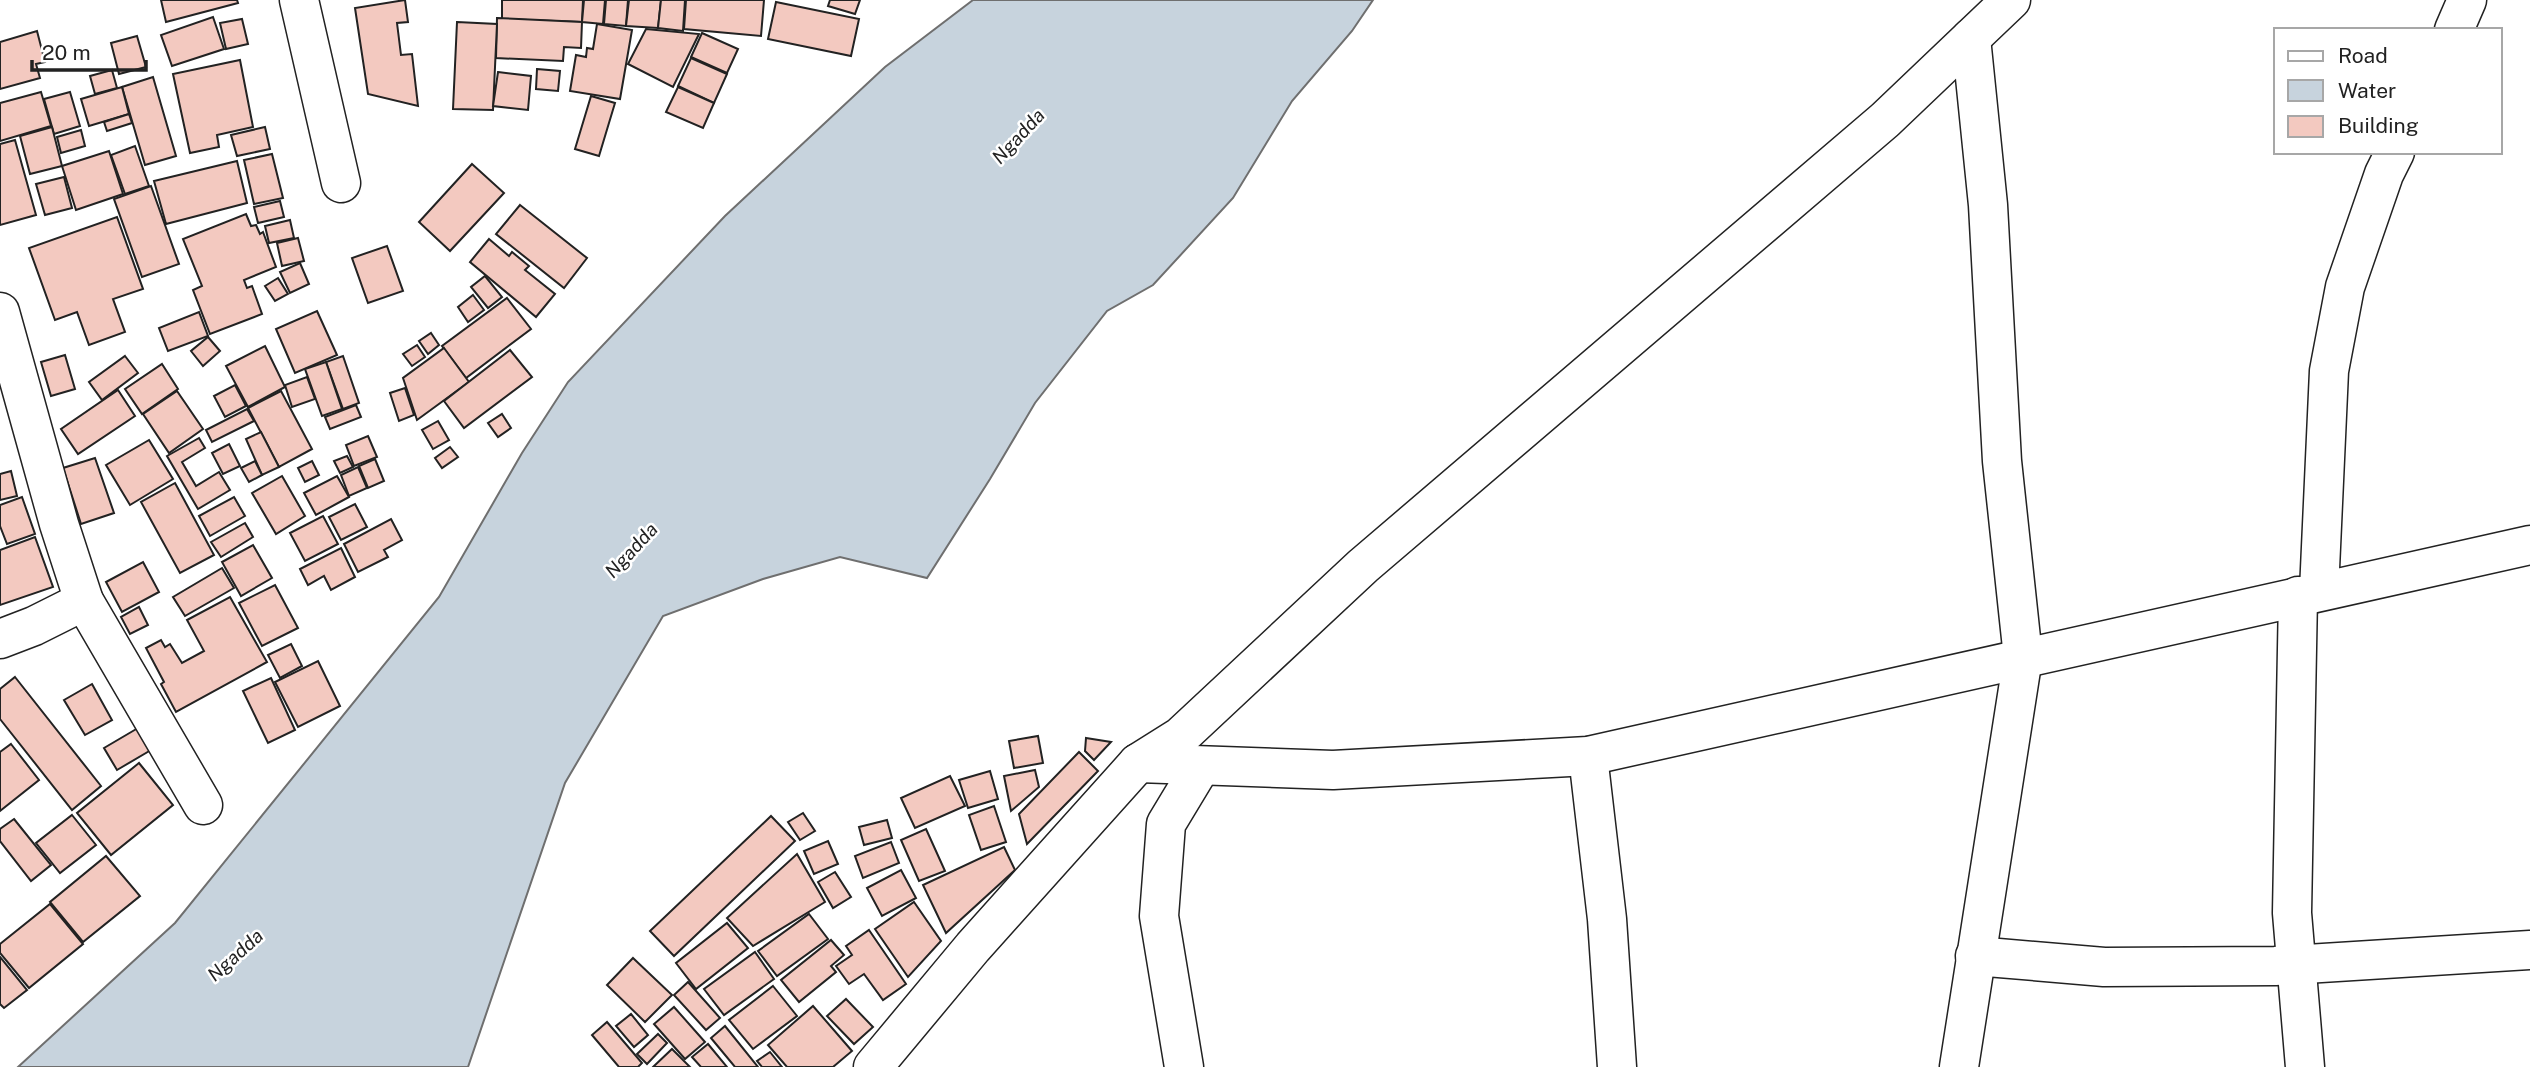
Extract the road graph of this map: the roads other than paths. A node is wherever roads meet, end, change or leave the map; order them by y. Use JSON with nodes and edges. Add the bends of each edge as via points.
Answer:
{"nodes":[{"id":1,"x":299,"y":0,"type":"edge"},
{"id":2,"x":2011,"y":0,"type":"edge"},
{"id":3,"x":2467,"y":0,"type":"edge"},
{"id":4,"x":2455,"y":28,"type":"edge"},
{"id":5,"x":1971,"y":38,"type":"junction"},
{"id":6,"x":2394,"y":154,"type":"edge"},
{"id":7,"x":341,"y":183,"type":"dead end"},
{"id":8,"x":0,"y":312,"type":"edge"},
{"id":9,"x":2530,"y":545,"type":"edge"},
{"id":10,"x":2308,"y":593,"type":"junction"},
{"id":11,"x":84,"y":601,"type":"junction"},
{"id":12,"x":0,"y":639,"type":"edge"},
{"id":13,"x":2024,"y":657,"type":"junction"},
{"id":14,"x":1588,"y":756,"type":"junction"},
{"id":15,"x":1138,"y":763,"type":"junction"},
{"id":16,"x":1201,"y":766,"type":"junction"},
{"id":17,"x":203,"y":805,"type":"dead end"},
{"id":18,"x":2530,"y":950,"type":"edge"},
{"id":19,"x":1975,"y":956,"type":"junction"},
{"id":20,"x":2295,"y":964,"type":"junction"},
{"id":21,"x":873,"y":1067,"type":"edge"},
{"id":22,"x":1184,"y":1067,"type":"edge"},
{"id":23,"x":1617,"y":1067,"type":"edge"},
{"id":24,"x":1959,"y":1067,"type":"edge"},
{"id":25,"x":2305,"y":1067,"type":"edge"}],
"edges":[{"from":1,"to":7,"type":"street"},
{"from":2,"to":5,"type":"street"},
{"from":3,"to":4,"type":"street"},
{"from":5,"to":13,"type":"street","via":[[1988,205],[2001,461]]},
{"from":5,"to":15,"type":"street","via":[[1885,120],[1363,566],[1181,736]]},
{"from":6,"to":10,"type":"street","via":[[2345,287],[2329,371]]},
{"from":8,"to":11,"type":"street"},
{"from":9,"to":10,"type":"street"},
{"from":10,"to":13,"type":"street"},
{"from":10,"to":20,"type":"street","via":[[2292,914]]},
{"from":11,"to":12,"type":"street"},
{"from":11,"to":17,"type":"street"},
{"from":13,"to":14,"type":"street"},
{"from":13,"to":19,"type":"street"},
{"from":14,"to":16,"type":"street","via":[[1333,770]]},
{"from":14,"to":23,"type":"street","via":[[1607,919]]},
{"from":15,"to":16,"type":"street"},
{"from":15,"to":21,"type":"street"},
{"from":16,"to":22,"type":"street","via":[[1166,824],[1159,916]]},
{"from":18,"to":20,"type":"street"},
{"from":19,"to":20,"type":"street","via":[[2104,967]]},
{"from":19,"to":24,"type":"street"},
{"from":20,"to":25,"type":"street"}]}
